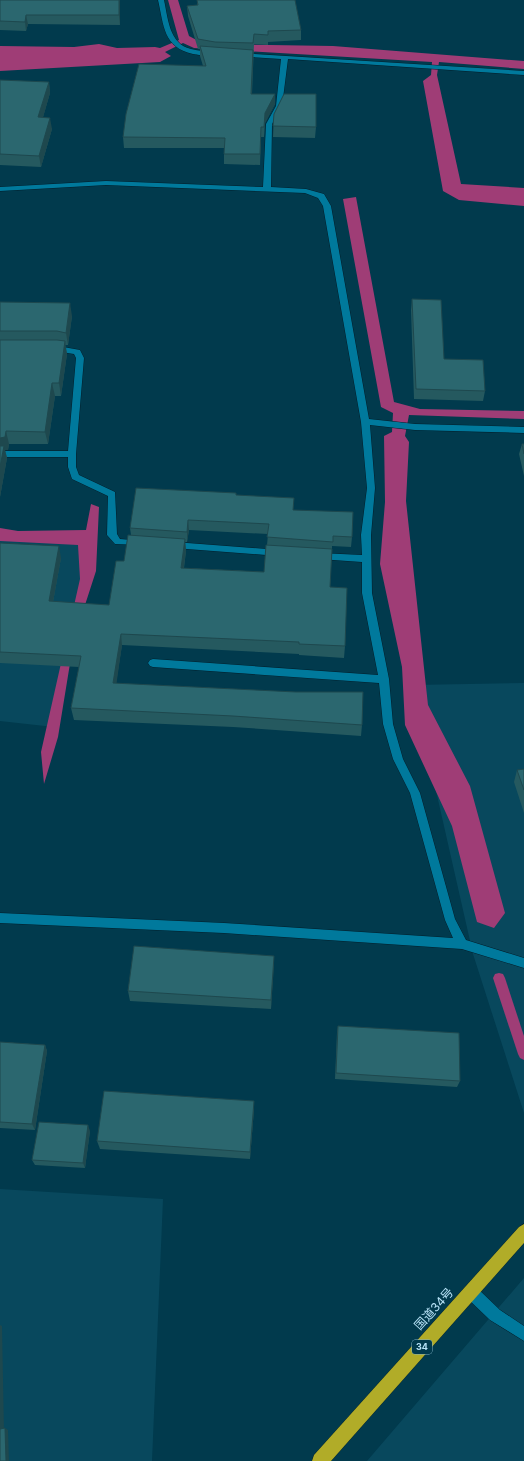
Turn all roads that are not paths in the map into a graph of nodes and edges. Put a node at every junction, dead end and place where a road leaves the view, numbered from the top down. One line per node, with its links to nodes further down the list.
1 (161, 0): 2 (street)
2 (219, 54)
3 (234, 55): 4 (street)
4 (285, 57): 5 (street); 6 (street)
5 (524, 73)
6 (266, 188): 7 (street); 9 (street)
7 (0, 189)
8 (44, 348): 12 (street)
9 (365, 422): 10 (street); 17 (street)
10 (524, 430)
11 (0, 454): 12 (street)
12 (72, 454): 13 (street)
13 (149, 544)
14 (164, 545): 15 (street)
15 (288, 554)
16 (311, 555): 17 (street)
17 (365, 559): 19 (street)
18 (153, 663): 19 (street)
19 (384, 679): 21 (street)
20 (0, 918): 21 (street)
21 (462, 944): 22 (street)
22 (524, 962)
23 (524, 1232): 24 (highway, 国道34号 / 34)
24 (471, 1292): 25 (street); 26 (highway, 国道34号 / 34)
25 (524, 1334)
26 (320, 1461)

